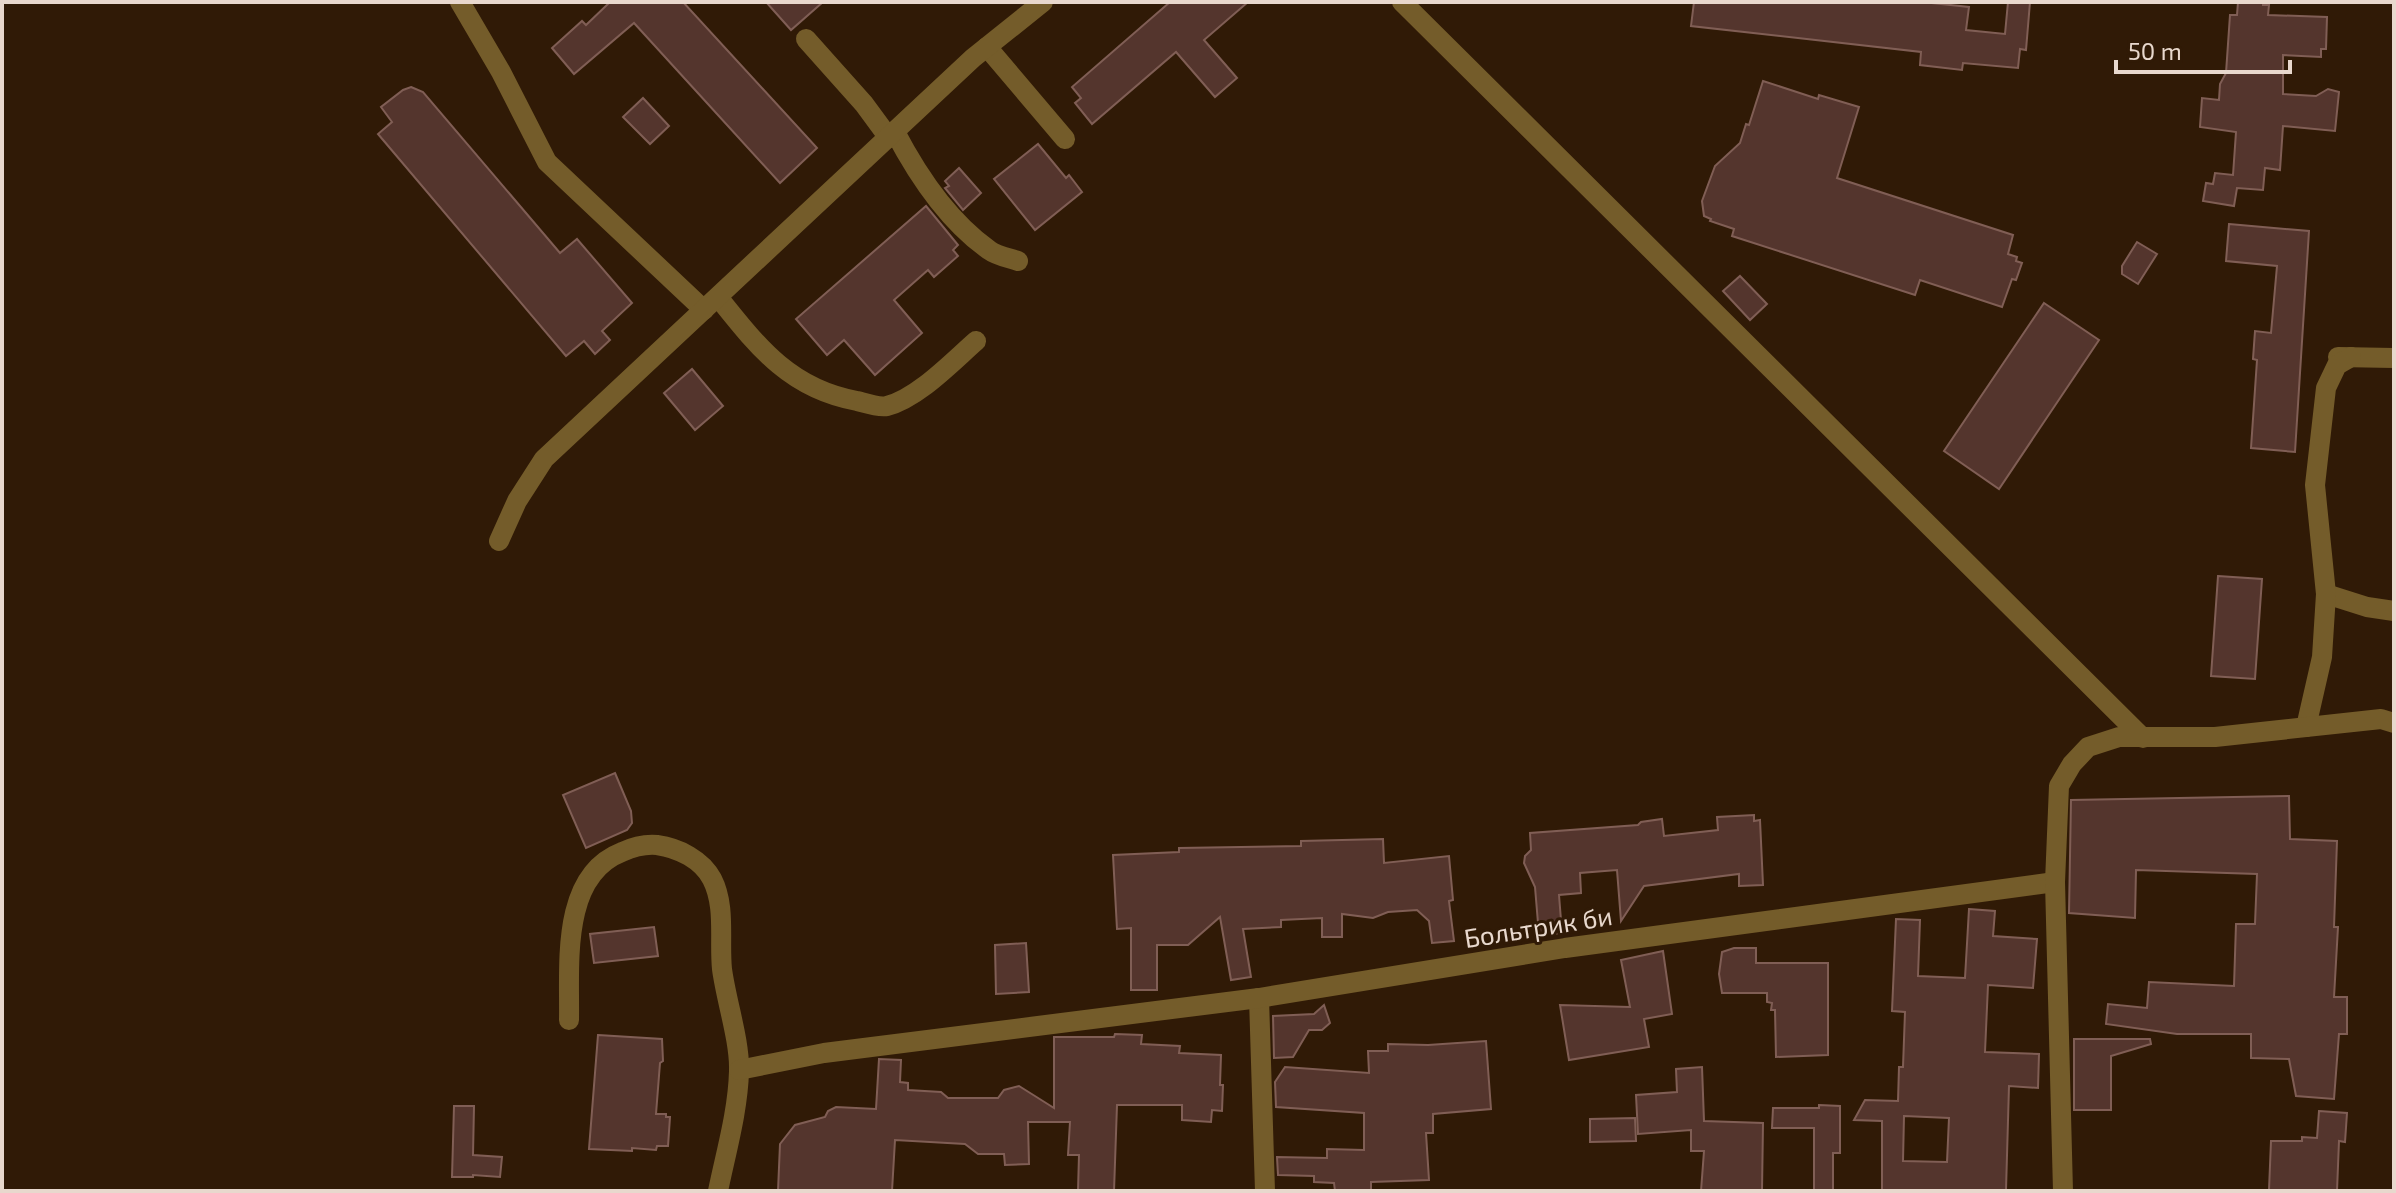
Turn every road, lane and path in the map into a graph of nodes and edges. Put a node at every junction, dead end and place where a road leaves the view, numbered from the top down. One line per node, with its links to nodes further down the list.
1 (460, 2): 9 (street)
2 (1043, 2): 5 (street)
3 (1402, 2): 19 (street)
4 (806, 39): 6 (street)
5 (987, 47): 6 (street); 7 (street)
6 (892, 135): 8 (street); 9 (street)
7 (1065, 139)
8 (1018, 261)
9 (711, 304): 10 (street); 14 (street)
10 (976, 341)
11 (2329, 356): 12 (street)
12 (2351, 357): 13 (street); 15 (street)
13 (2394, 358)
14 (499, 541)
15 (2326, 594): 16 (street); 18 (street)
16 (2394, 611)
17 (2394, 723): 18 (street)
18 (2306, 727): 19 (street)
19 (2143, 738): 20 (street)
20 (2055, 882): 21 (street, Больтрик би); 26 (street)
21 (1259, 998): 23 (street, Больтрик би); 25 (street)
22 (569, 1020): 23 (street)
23 (739, 1070): 24 (street)
24 (718, 1191)
25 (1265, 1191)
26 (2063, 1191)

